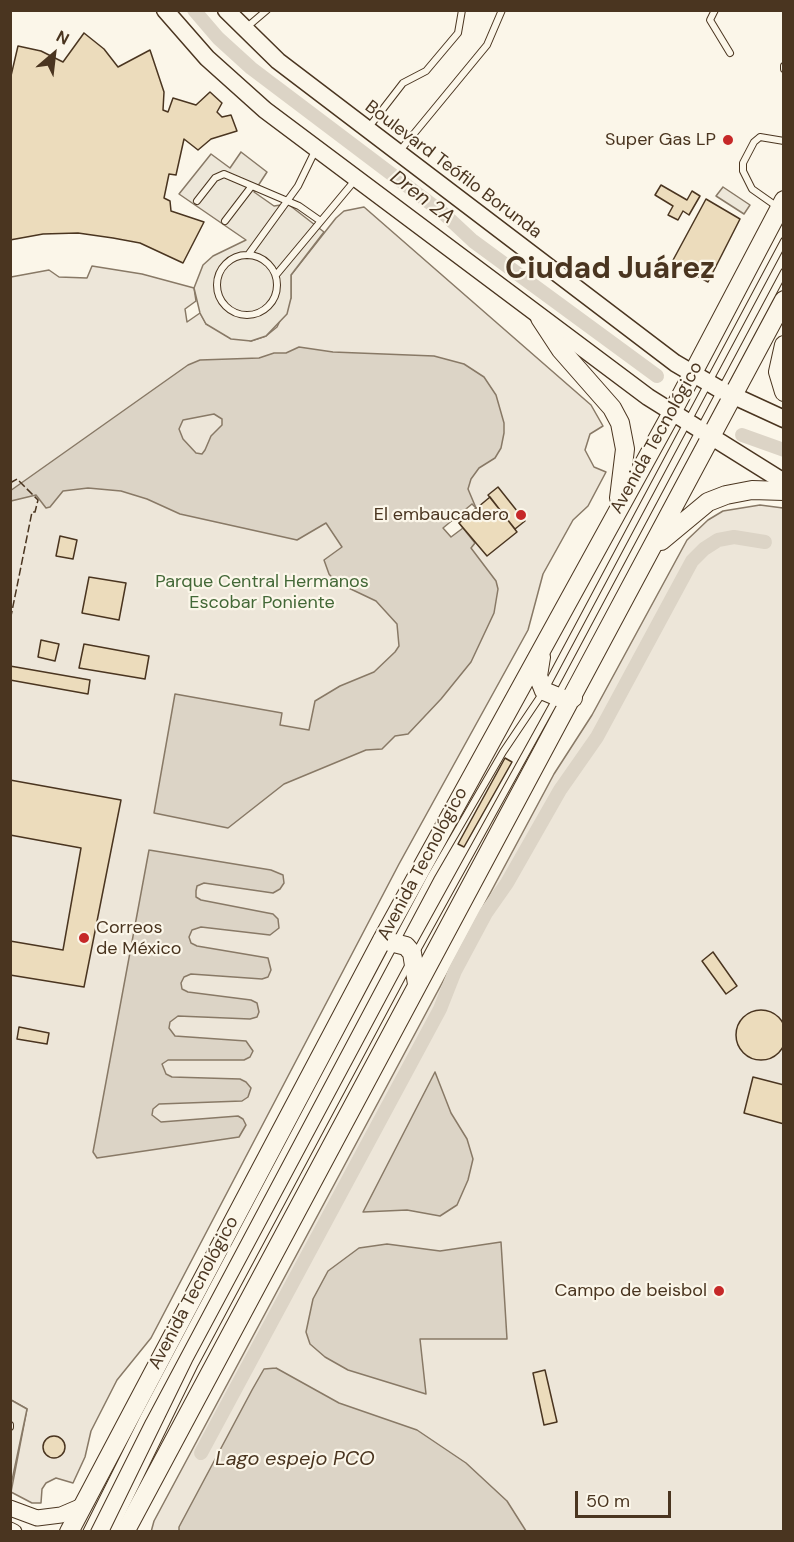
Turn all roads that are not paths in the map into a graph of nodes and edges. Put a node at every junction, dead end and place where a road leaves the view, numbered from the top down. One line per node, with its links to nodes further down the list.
1 (165, 10): 11 (main road)
2 (226, 10): 7 (main road, Boulevard Teófilo Borunda)
3 (267, 10): 7 (lane)
4 (462, 10): 9 (lane)
5 (502, 10): 12 (lane)
6 (715, 10): 8 (lane)
7 (244, 29): 9 (main road, Boulevard Teófilo Borunda)
8 (730, 53)
9 (367, 129): 12 (main road, Boulevard Teófilo Borunda)
10 (783, 141): 17 (lane)
11 (316, 148): 13 (main road); 16 (lane)
12 (398, 153): 27 (main road, Boulevard Teófilo Borunda)
13 (356, 179): 18 (lane); 25 (main road)
14 (251, 187): 15 (lane); 16 (lane); 19 (lane)
15 (197, 201)
16 (287, 201): 18 (lane); 21 (lane)
17 (781, 204): 27 (main road, Avenida Tecnológico)
18 (319, 220): 23 (lane)
19 (225, 221)
20 (783, 241): 29 (lane)
21 (248, 255): 23 (lane); 23 (lane)
22 (783, 272): 29 (lane)
23 (276, 275)
24 (783, 300): 29 (main road)
25 (540, 318): 30 (main road); 35 (main road)
26 (783, 345): 28 (main road)
27 (691, 377): 29 (main road, Boulevard Teófilo Borunda); 30 (main road, Avenida Tecnológico)
28 (783, 392)
29 (721, 394): 31 (main road, Boulevard Teófilo Borunda); 32 (main road); 32 (lane)
30 (673, 410): 32 (main road); 35 (main road, Avenida Tecnológico)
31 (783, 419)
32 (702, 430): 33 (main road); 36 (main road); 38 (lane); 38 (lane)
33 (783, 482)
34 (783, 491): 36 (main road)
35 (617, 511): 37 (main road, Avenida Tecnológico)
36 (651, 551): 38 (main road)
37 (543, 650): 38 (main road); 39 (main road, Avenida Tecnológico)
38 (558, 695): 39 (lane); 40 (lane); 41 (main road)
39 (389, 941): 40 (main road); 42 (main road, Avenida Tecnológico); 45 (lane)
40 (413, 957): 41 (main road); 46 (lane)
41 (417, 984): 47 (main road)
42 (82, 1506): 43 (street); 44 (main road, Avenida Tecnológico)
43 (10, 1508)
44 (69, 1532)
45 (86, 1532)
46 (113, 1532)
47 (125, 1532)

